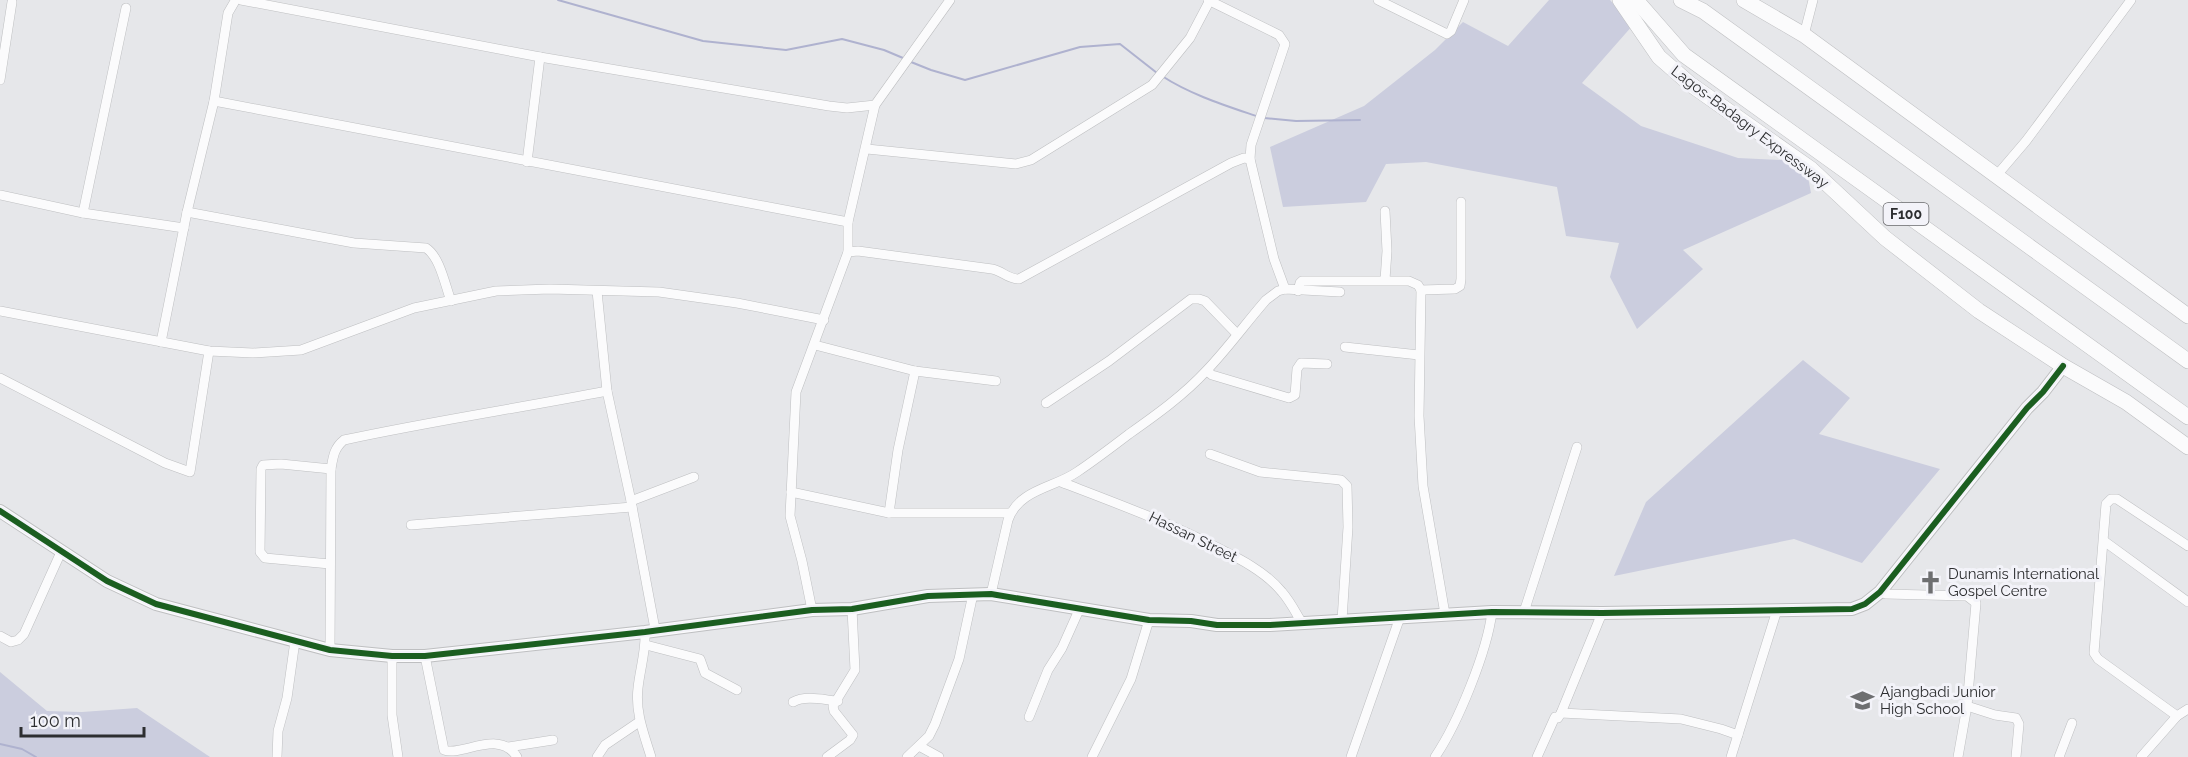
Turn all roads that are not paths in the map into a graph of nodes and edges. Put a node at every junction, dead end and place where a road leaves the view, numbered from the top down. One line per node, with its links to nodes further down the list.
1 (236, 0): 15 (street); 17 (street)
2 (950, 0): 18 (street)
3 (1209, 0): 19 (street); 20 (street)
4 (1378, 0): 5 (street)
5 (1464, 0)
6 (1620, 0): 49 (main road, Lagos-Badagry Expressway)
7 (1636, 0): 56 (main road, Lagos-Badagry Expressway / F100)
8 (1681, 0): 47 (main road)
9 (1744, 0): 14 (main road)
10 (1814, 0): 14 (street)
11 (2131, 0): 22 (street)
12 (12, 2): 16 (street)
13 (126, 8): 27 (street)
14 (1804, 35): 22 (main road)
15 (540, 57): 18 (street); 21 (street)
16 (0, 80)
17 (214, 101): 21 (street); 26 (street)
18 (875, 105): 19 (street)
19 (867, 149): 28 (street)
20 (1250, 159): 30 (street); 32 (street)
21 (528, 162): 28 (street)
22 (1997, 176): 39 (main road)
23 (0, 195): 27 (street)
24 (1461, 202): 33 (street)
25 (1385, 211): 31 (street)
26 (187, 212): 29 (street); 37 (street)
27 (83, 213): 29 (street)
28 (848, 222): 30 (street)
29 (184, 228): 42 (street)
30 (848, 252): 40 (street)
31 (1385, 280): 33 (street); 35 (street)
32 (1284, 289): 35 (street); 41 (street)
33 (1421, 290): 46 (street)
34 (597, 291): 37 (street); 40 (street); 54 (street)
35 (1299, 291): 36 (street)
36 (1340, 292)
37 (451, 301): 45 (street)
38 (0, 311): 42 (street)
39 (2188, 316)
40 (824, 320): 43 (street)
41 (1237, 334): 50 (street); 55 (street)
42 (161, 342): 45 (street)
43 (814, 345): 51 (street); 63 (street)
44 (1345, 347): 46 (street)
45 (209, 351): 52 (street)
46 (1419, 355): 84 (street)
47 (2188, 361)
48 (1327, 364): 50 (street)
49 (2062, 366): 58 (main road, Lagos-Badagry Expressway); 73 (street)
50 (1207, 370): 62 (street)
51 (915, 372): 53 (street); 66 (street)
52 (0, 378)
53 (996, 381)
54 (607, 391): 60 (street); 64 (street)
55 (1046, 403)
56 (2188, 417)
57 (1577, 447): 82 (street)
58 (2188, 447)
59 (1210, 454): 87 (street)
60 (331, 470): 72 (street); 72 (street)
61 (694, 477): 64 (street)
62 (1061, 482): 67 (street); 88 (street, Hassan Street)
63 (791, 492): 66 (street); 78 (street)
64 (632, 504): 68 (street); 89 (street)
65 (0, 511): 71 (street)
66 (889, 513): 67 (street)
67 (1010, 513): 75 (street)
68 (411, 525)
69 (2104, 541): 70 (street); 76 (street); 103 (street)
70 (2188, 546)
71 (61, 552): 90 (street); 91 (street)
72 (330, 564): 93 (street)
73 (1880, 591): 80 (street); 99 (street)
74 (974, 594): 75 (street); 77 (street); 108 (street)
75 (991, 594): 79 (street)
76 (2188, 602)
77 (852, 609): 78 (street); 97 (street)
78 (812, 610): 89 (street)
79 (1079, 610): 86 (street); 102 (street)
80 (1777, 610): 83 (street); 106 (street)
81 (1492, 612): 82 (street); 84 (street); 120 (street)
82 (1524, 612): 83 (street)
83 (1602, 613): 101 (street)
84 (1445, 614): 85 (street)
85 (1400, 617): 87 (street); 119 (street)
86 (1149, 620): 88 (street); 118 (street)
87 (1342, 620): 88 (street)
88 (1302, 623)
89 (650, 631): 92 (street); 95 (street)
90 (0, 636)
91 (295, 641): 93 (street); 110 (street)
92 (646, 645): 96 (street); 104 (street)
93 (330, 650): 94 (street)
94 (392, 656): 95 (street); 111 (street)
95 (425, 656): 109 (street)
96 (737, 690)
97 (838, 701): 98 (street); 115 (street)
98 (793, 702)
99 (1966, 706): 123 (street); 124 (street)
100 (2188, 709): 103 (street)
101 (1561, 713): 106 (street); 121 (street)
102 (1029, 717)
103 (2177, 717): 126 (street)
104 (639, 722): 113 (street); 114 (street)
105 (2072, 723): 125 (street)
106 (1738, 735): 122 (street)
107 (553, 740): 109 (street)
108 (919, 746): 116 (street); 117 (street)
109 (508, 747): 112 (street)
110 (277, 757)
111 (398, 757)
112 (517, 757)
113 (597, 757)
114 (651, 757)
115 (827, 757)
116 (907, 757)
117 (939, 757)
118 (1092, 757)
119 (1351, 757)
120 (1435, 757)
121 (1538, 757)
122 (1731, 757)
123 (1958, 757)
124 (2016, 757)
125 (2059, 757)
126 (2141, 757)

